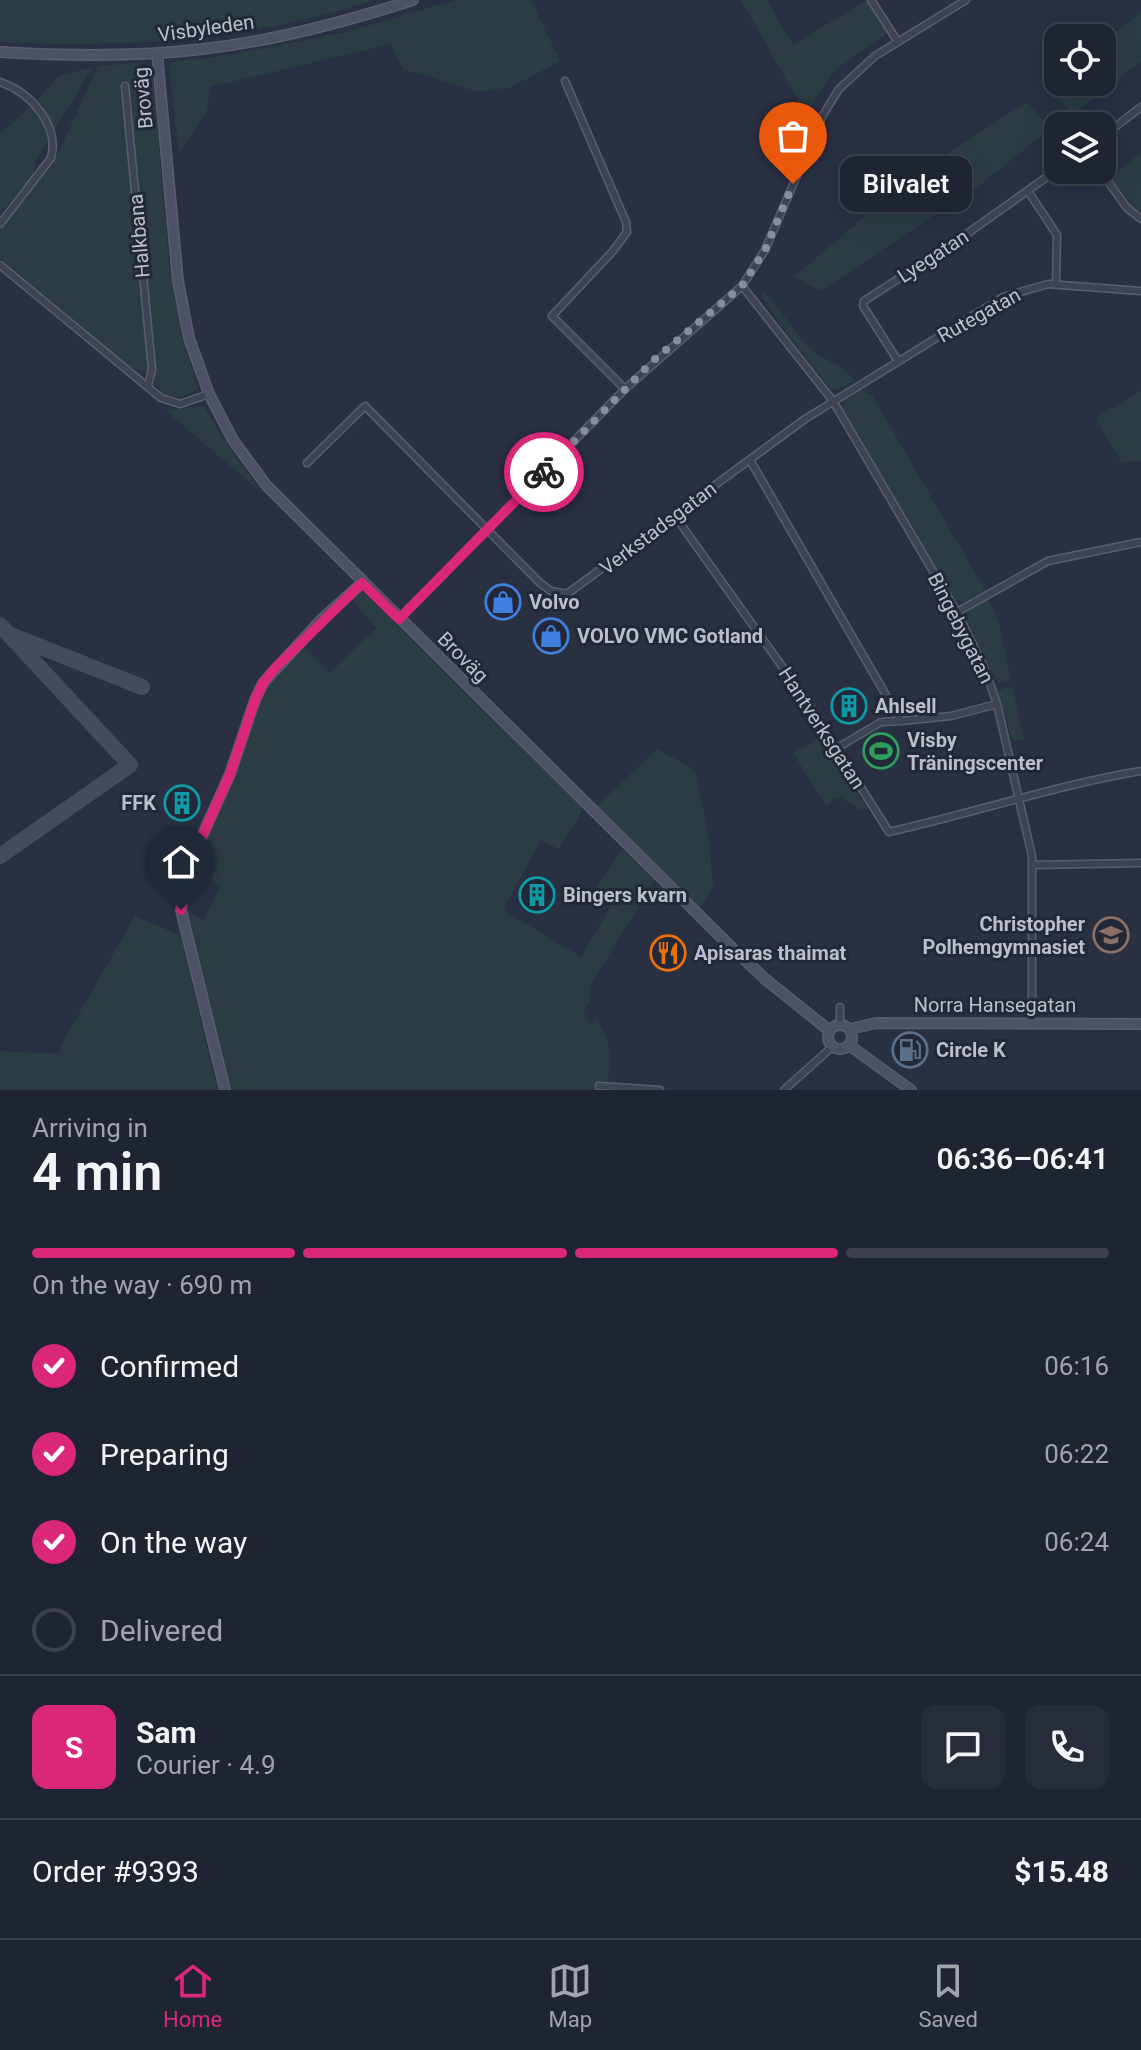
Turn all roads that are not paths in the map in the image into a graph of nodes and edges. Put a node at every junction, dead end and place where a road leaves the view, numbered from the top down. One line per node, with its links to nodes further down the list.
1 (413, 0): 6 (main road, Visbyleden)
2 (871, 0): 4 (street)
3 (966, 0): 4 (street)
4 (898, 42): 19 (street)
5 (0, 52): 6 (main road, Visbyleden)
6 (157, 53): 24 (main road, Broväg)
7 (565, 81): 23 (street)
8 (0, 82): 16 (street)
9 (125, 86): 22 (street, Halkbana)
10 (1141, 107): 11 (street)
11 (1116, 126)
12 (1044, 179): 14 (street, Lyegatan)
13 (1110, 184): 15 (street)
14 (1028, 191): 18 (street); 21 (street, Lyegatan)
15 (1141, 219)
16 (0, 224)
17 (0, 265): 22 (street)
18 (1056, 284): 20 (street, Rutegatan); 21 (street, Rutegatan)
19 (742, 286): 23 (street); 25 (street, Bingebygatan)
20 (1141, 291)
21 (898, 361): 25 (street, Rutegatan)
22 (148, 386): 24 (street)
23 (625, 389): 29 (street)
24 (209, 394): 31 (main road, Broväg)
25 (833, 401): 26 (street, Verkstadsgatan); 32 (street, Bingebygatan)
26 (750, 460): 28 (street, Verkstadsgatan); 35 (street)
27 (307, 463): 29 (street)
28 (675, 516): 29 (street, Verkstadsgatan); 36 (street, Hantverksgatan)
29 (487, 530): 33 (street)
30 (1141, 542): 32 (street)
31 (362, 583): 33 (main road, Broväg); 49 (main road)
32 (957, 612): 34 (street, Bingebygatan)
33 (399, 619): 45 (main road, Broväg)
34 (997, 704): 35 (street); 38 (street, Bingebygatan)
35 (901, 721): 36 (street)
36 (837, 748): 38 (street, Hantverksgatan)
37 (1141, 771): 38 (street)
38 (1020, 799): 40 (street, Bingebygatan)
39 (1141, 863): 40 (street)
40 (1033, 865): 42 (street, Bingebygatan)
41 (840, 1007): 44 (street)
42 (1032, 1023): 43 (main road, Norra Hansegatan); 44 (main road, Norra Hansegatan)
43 (1141, 1024)
44 (845, 1027): 45 (main road); 46 (main road)
45 (830, 1031): 47 (main road)
46 (849, 1045): 47 (main road); 52 (main road)
47 (833, 1046): 51 (street)
48 (599, 1086): 50 (street)
49 (225, 1090)
50 (660, 1090)
51 (784, 1090)
52 (911, 1090)

